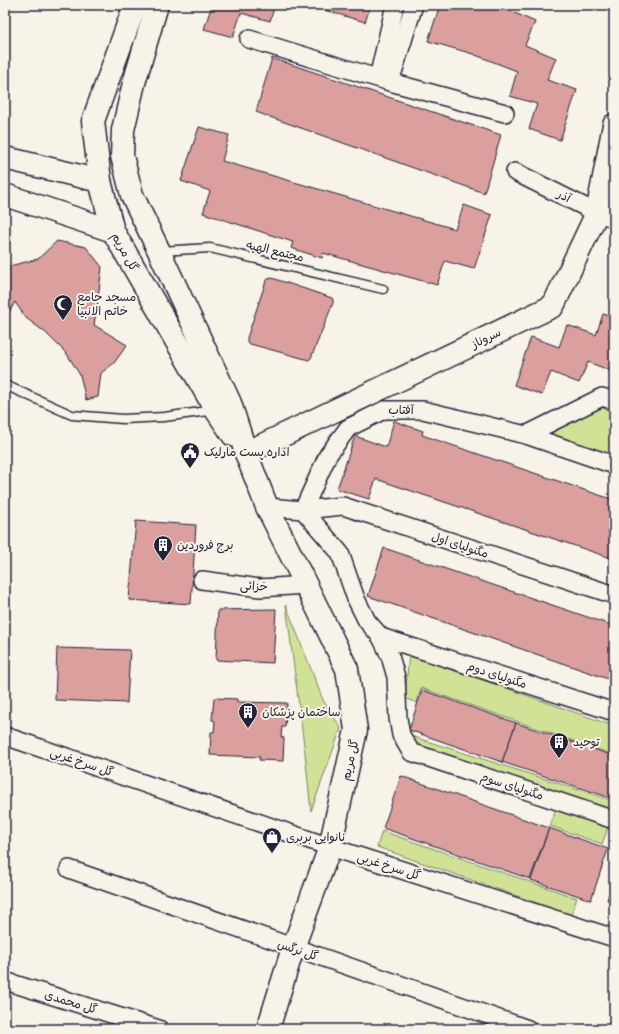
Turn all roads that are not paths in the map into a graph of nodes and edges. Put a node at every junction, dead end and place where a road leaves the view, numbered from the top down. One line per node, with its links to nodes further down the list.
1 (135, 5): 11 (street, گل مریم)
2 (157, 5): 15 (street, گل مریم)
3 (395, 5): 6 (street)
4 (414, 5): 6 (street)
5 (250, 39): 6 (street)
6 (384, 80): 7 (street)
7 (505, 113)
8 (614, 126): 13 (street, سروناز)
9 (5, 158): 11 (street)
10 (515, 172): 13 (street, آذر)
11 (100, 181): 14 (street, گل مریم)
12 (5, 195): 14 (street)
13 (605, 215): 21 (street, سروناز)
14 (113, 231): 19 (street, گل مریم)
15 (159, 251): 16 (lane, مجتمع الهیه); 21 (street, گل مریم)
16 (383, 289)
17 (5, 385): 19 (lane)
18 (614, 401): 20 (street)
19 (216, 410): 21 (street, گل مریم)
20 (526, 435): 22 (street, آفتاب); 24 (street, آفتاب)
21 (246, 453): 23 (street, گل مریم)
22 (614, 465)
23 (268, 507): 24 (street, مگنولیای اول); 26 (street, گل مریم)
24 (303, 510): 27 (street, مگنولیای اول); 28 (street)
25 (202, 580): 26 (street, خزائی)
26 (306, 584): 32 (street, گل مریم)
27 (614, 595)
28 (381, 637): 29 (street, مگنولیای دوم); 31 (street, مگنولیای سوم)
29 (614, 712)
30 (5, 736): 32 (street, گل سرخ غربی)
31 (614, 820)
32 (330, 847): 34 (street, گل سرخ غربی); 35 (street, گل مریم)
33 (69, 869): 35 (street, گل نرگس)
34 (614, 938)
35 (293, 948): 38 (street, گل مریم); 39 (street, گل نرگس)
36 (5, 981): 37 (street, گل محمدی)
37 (159, 1029)
38 (268, 1029)
39 (528, 1029)

